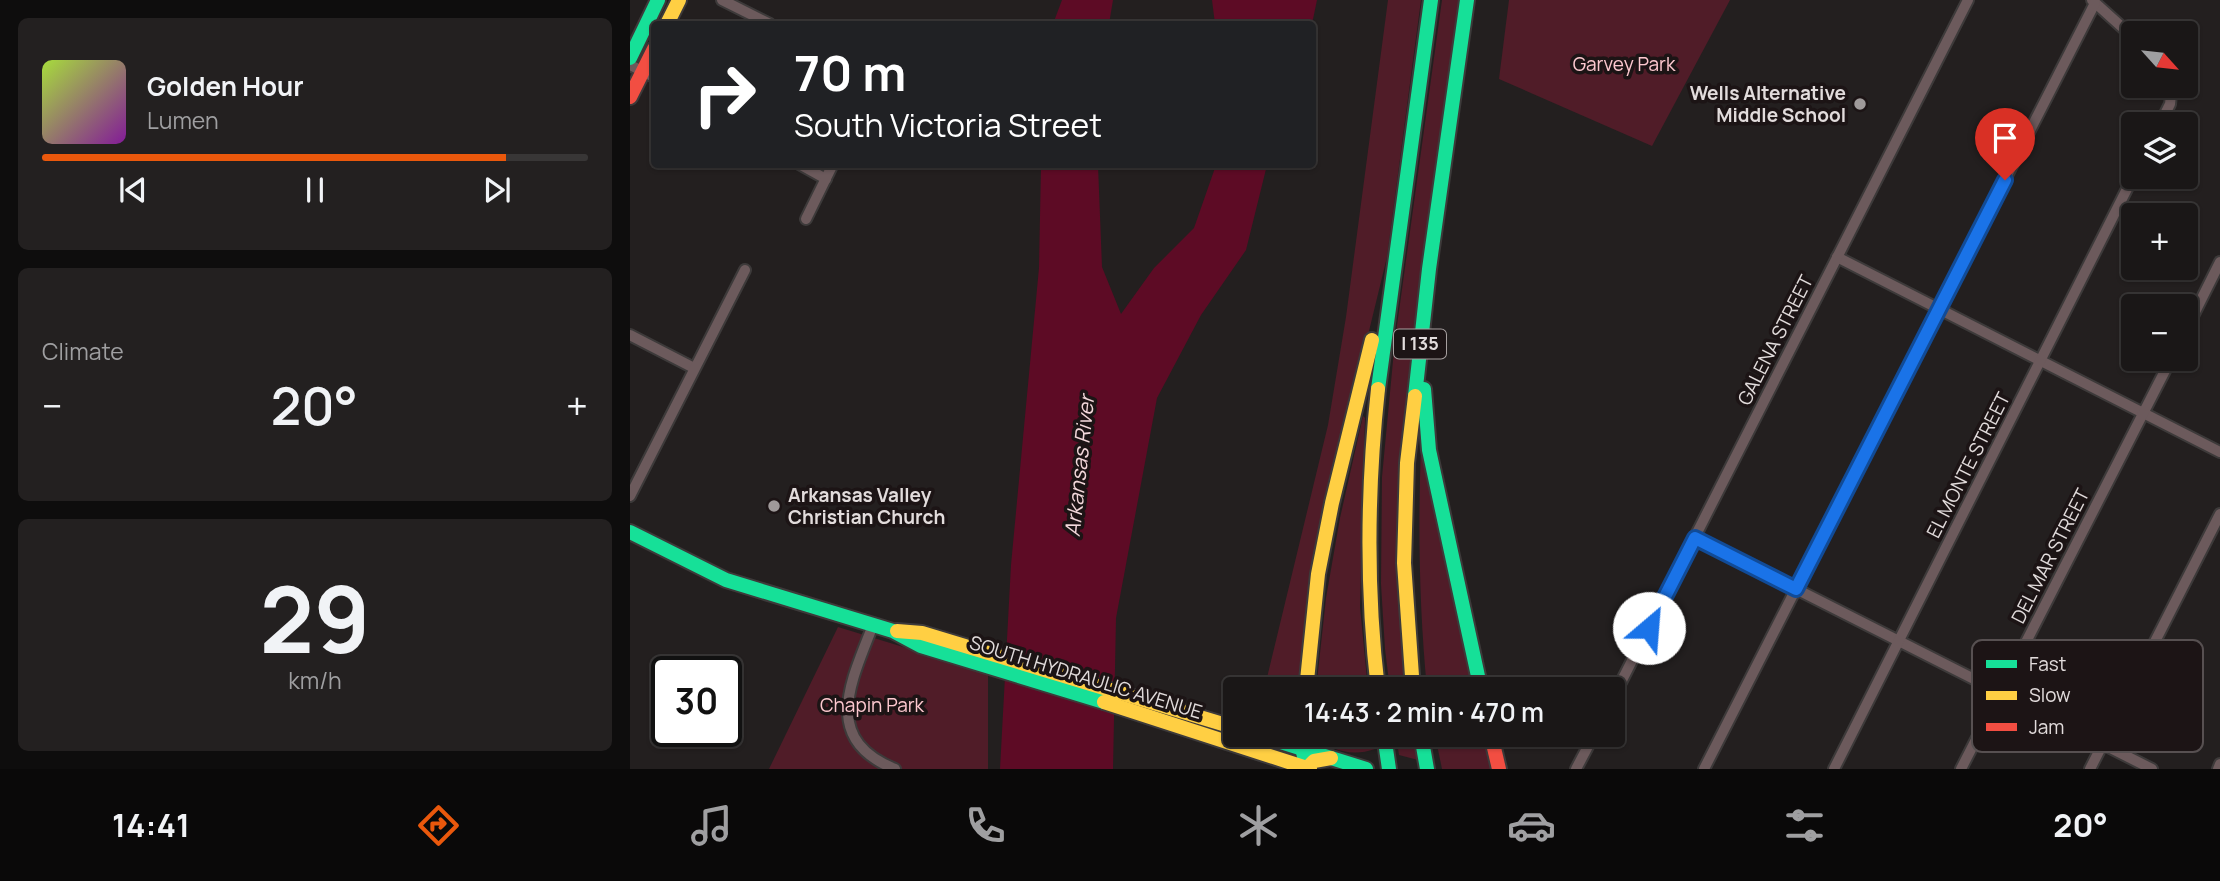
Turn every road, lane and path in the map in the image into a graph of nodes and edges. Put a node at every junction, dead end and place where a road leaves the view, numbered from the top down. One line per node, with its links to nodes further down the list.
1 (658, 0): 12 (main road)
2 (679, 0): 8 (main road)
3 (722, 0): 9 (street)
4 (1431, 0): 20 (main road, I 135)
5 (1467, 0): 23 (main road, I 135)
6 (1968, 0): 21 (street, GALENA STREET)
7 (2094, 1): 10 (street); 26 (street)
8 (668, 21)
9 (764, 21)
10 (2121, 26)
11 (651, 55): 13 (main road)
12 (630, 58)
13 (643, 71): 14 (main road)
14 (630, 97)
15 (806, 168): 17 (street)
16 (832, 168): 17 (street)
17 (826, 179): 19 (street)
18 (2127, 189): 28 (street, EL MONTE STREET)
19 (806, 219)
20 (1398, 234): 44 (main road); 45 (main road, I 135)
21 (1837, 257): 26 (street); 36 (street, GALENA STREET)
22 (2220, 262): 25 (street)
23 (1429, 269): 46 (main road, I 135); 47 (main road)
24 (745, 270): 29 (street)
25 (2198, 306)
26 (1939, 309): 28 (street); 37 (street)
27 (630, 335): 29 (street)
28 (2041, 361): 31 (street); 39 (street, EL MONTE STREET)
29 (694, 368): 33 (street)
30 (2165, 371): 31 (street, DEL MAR STREET)
31 (2143, 413): 32 (street); 40 (street, DEL MAR STREET)
32 (2220, 452)
33 (630, 496)
34 (2220, 514): 41 (street)
35 (630, 532): 38 (main road, SOUTH HYDRAULIC AVENUE)
36 (1695, 538): 37 (street); 48 (street, GALENA STREET)
37 (1796, 589): 39 (street); 65 (street)
38 (873, 625): 42 (main road, SOUTH HYDRAULIC AVENUE); 59 (street)
39 (1899, 640): 43 (street); 66 (street, EL MONTE STREET)
40 (2027, 640)
41 (2156, 640)
42 (971, 655): 49 (main road, SOUTH HYDRAULIC AVENUE); 60 (main road, SOUTH HYDRAULIC AVENUE)
43 (1972, 676)
44 (1307, 677)
45 (1377, 677)
46 (1412, 677)
47 (1478, 677)
48 (1624, 677)
49 (1223, 724)
50 (1303, 747): 60 (main road)
51 (1311, 747): 58 (main road)
52 (1386, 747): 62 (main road)
53 (1494, 747): 63 (main road)
54 (1588, 747): 64 (street)
55 (1972, 748): 67 (street, DEL MAR STREET)
56 (2099, 752): 68 (street)
57 (2119, 752): 69 (street)
58 (1331, 758): 60 (main road); 61 (main road)
59 (895, 769)
60 (1308, 769)
61 (1366, 769)
62 (1389, 769)
63 (1499, 769)
64 (1576, 769)
65 (1704, 769)
66 (1833, 769)
67 (1961, 769)
68 (2090, 769)
69 (2152, 769)

